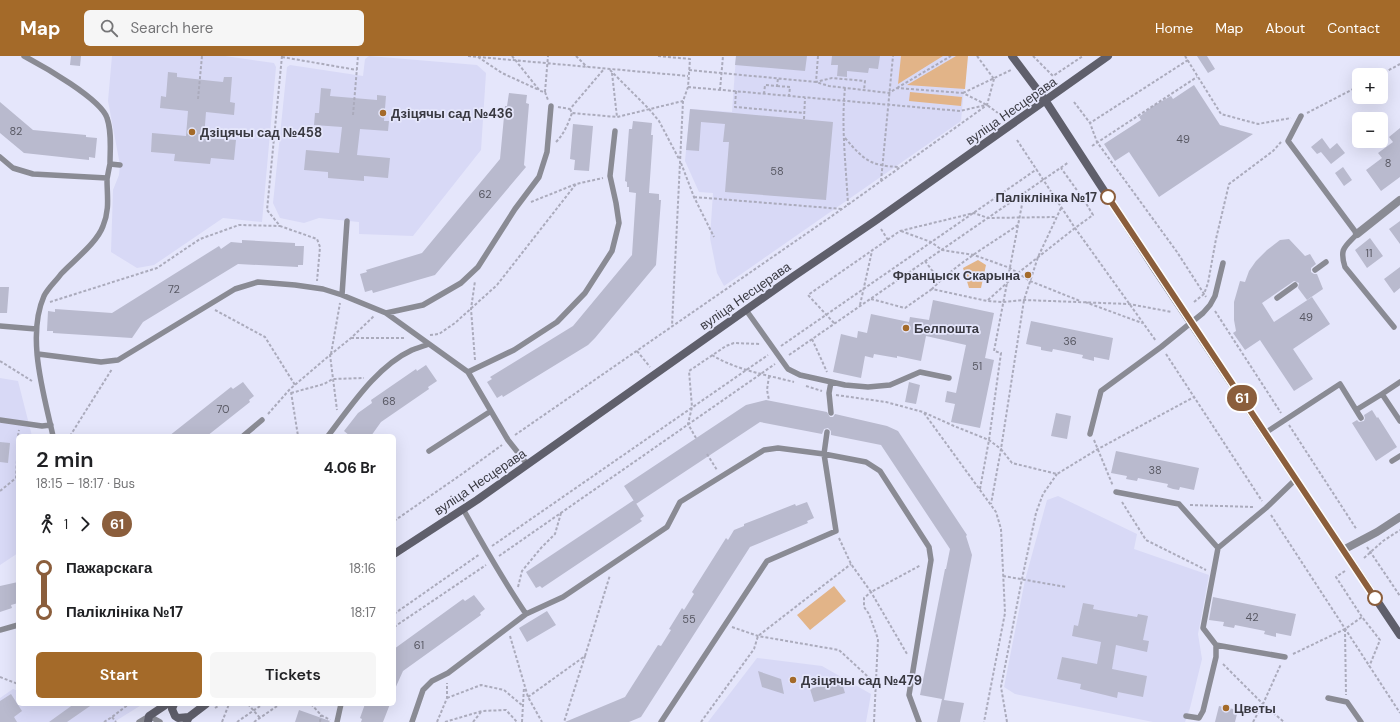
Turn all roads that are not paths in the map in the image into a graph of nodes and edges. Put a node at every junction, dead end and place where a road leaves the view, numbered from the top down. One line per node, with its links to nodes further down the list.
1 (24, 56): 9 (lane)
2 (1012, 56): 4 (main road)
3 (1108, 56): 4 (main road, вуліца Несцерава)
4 (1045, 100): 21 (main road, вуліца Несцерава); 23 (main road)
5 (551, 106): 22 (lane)
6 (1301, 116): 14 (lane)
7 (615, 131): 29 (lane)
8 (0, 157): 11 (lane)
9 (110, 164): 10 (lane); 11 (lane)
10 (120, 165)
11 (107, 178): 26 (lane)
12 (1400, 200): 14 (street)
13 (347, 221): 19 (lane)
14 (1357, 234): 25 (lane)
15 (1326, 262): 17 (lane)
16 (1222, 263): 23 (lane)
17 (1315, 270)
18 (1295, 285): 20 (lane)
19 (342, 295): 22 (lane); 28 (lane)
20 (1277, 298)
21 (746, 310): 31 (lane); 52 (main road, вуліца Несцерава)
22 (386, 313): 27 (lane)
23 (1192, 323): 43 (main road); 47 (lane)
24 (0, 326): 26 (lane)
25 (1394, 327)
26 (36, 329): 28 (lane)
27 (430, 344): 29 (lane); 46 (lane)
28 (38, 354): 41 (lane)
29 (468, 372): 35 (lane)
30 (949, 378): 31 (lane)
31 (831, 382): 36 (lane)
32 (1400, 382): 33 (lane)
33 (1382, 394): 34 (lane); 40 (lane)
34 (1356, 410): 37 (lane); 43 (lane)
35 (491, 411): 48 (lane); 52 (lane)
36 (830, 413)
37 (1361, 418)
38 (0, 420): 41 (lane)
39 (262, 420): 45 (lane)
40 (1400, 421)
41 (51, 425): 44 (lane)
42 (827, 432): 49 (lane)
43 (1265, 432): 53 (main road)
44 (53, 434)
45 (245, 434)
46 (330, 434)
47 (1090, 434)
48 (428, 451)
49 (824, 454): 60 (lane); 79 (lane); 80 (lane)
50 (1400, 456): 51 (lane)
51 (1392, 461)
52 (527, 464): 55 (main road, вуліца Несцерава)
53 (1296, 479): 57 (lane); 58 (main road)
54 (1116, 492): 57 (lane)
55 (463, 509): 59 (main road, вуліца Несцерава); 60 (lane)
56 (1400, 517): 58 (street)
57 (1218, 548): 64 (lane)
58 (1343, 550): 63 (main road)
59 (396, 553)
60 (526, 614): 78 (lane)
61 (16, 626): 62 (lane)
62 (0, 630)
63 (1400, 635)
64 (1216, 645): 65 (lane); 74 (lane)
65 (1285, 657)
66 (1328, 698): 81 (lane)
67 (164, 706): 72 (main road)
68 (173, 706): 73 (main road)
69 (204, 706): 73 (main road)
70 (341, 706): 77 (lane)
71 (1186, 716): 74 (lane)
72 (148, 719): 75 (lane); 76 (lane)
73 (188, 720)
74 (1197, 720)
75 (139, 722)
76 (160, 722)
77 (337, 722)
78 (412, 722)
79 (661, 722)
80 (919, 722)
81 (1361, 722)

